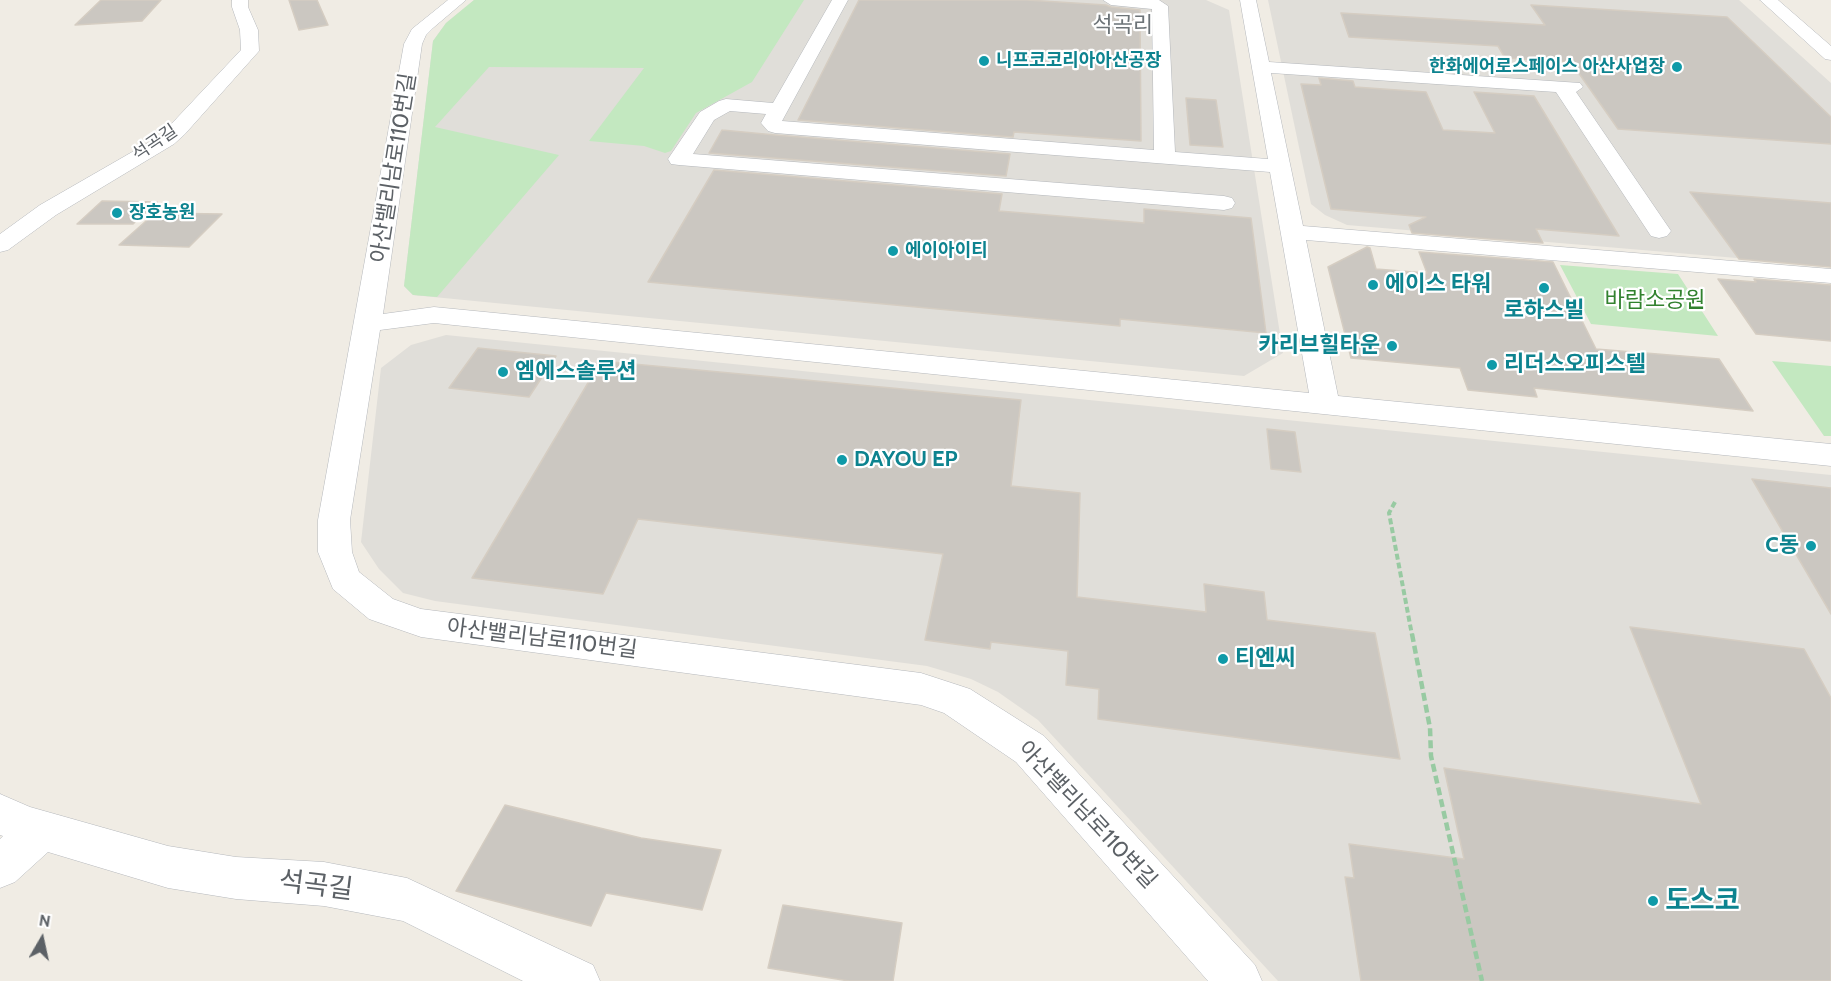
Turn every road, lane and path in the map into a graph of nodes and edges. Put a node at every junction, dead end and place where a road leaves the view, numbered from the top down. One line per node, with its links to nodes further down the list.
1 (240, 0): 15 (street, 석곡길)
2 (458, 0): 17 (street, 아산밸리남로110번길)
3 (840, 0): 9 (street)
4 (1111, 0): 10 (street)
5 (1248, 0): 8 (street)
6 (1768, 0): 7 (street)
7 (1831, 55)
8 (1260, 67): 12 (street); 13 (street)
9 (779, 109): 10 (street); 11 (street)
10 (1165, 158): 11 (street)
11 (1220, 162): 12 (street)
12 (1279, 166): 14 (street)
13 (1659, 231)
14 (1292, 232): 16 (street); 18 (street)
15 (0, 245)
16 (1831, 276)
17 (369, 324): 18 (street); 25 (street, 아산밸리남로110번길)
18 (1325, 404): 19 (street)
19 (1831, 455)
20 (1395, 502): 26 (path)
21 (0, 813): 22 (street, 석곡길)
22 (41, 831): 23 (street); 24 (street, 석곡길)
23 (0, 867)
24 (577, 981)
25 (1239, 981)
26 (1482, 981)

